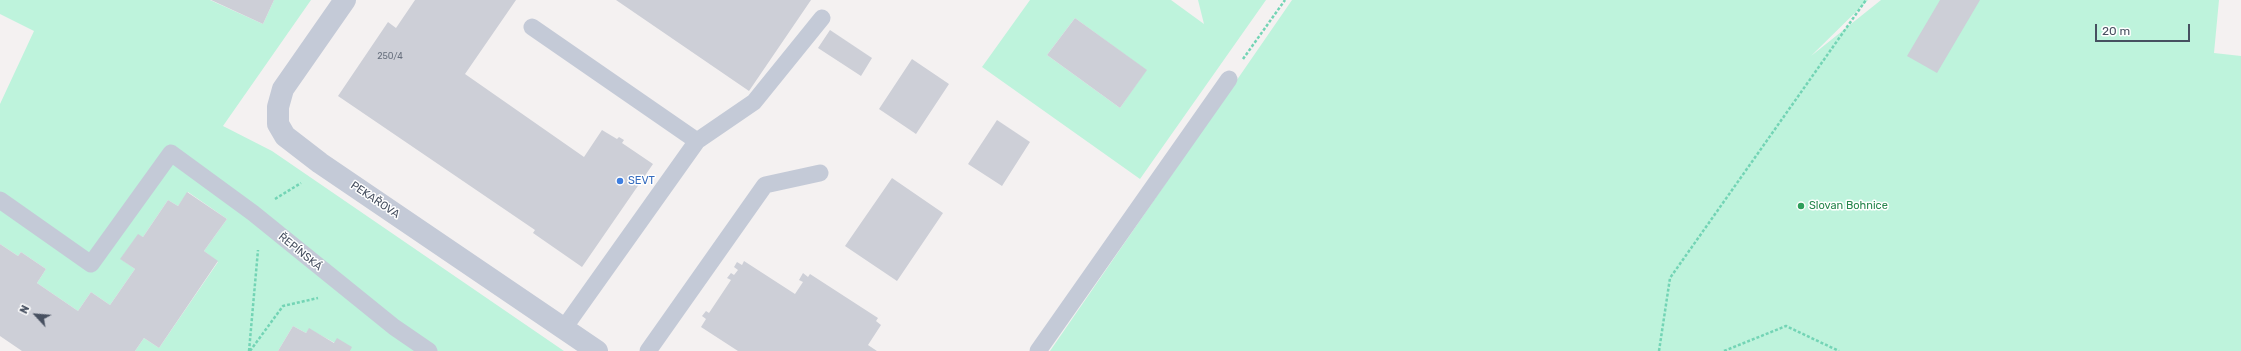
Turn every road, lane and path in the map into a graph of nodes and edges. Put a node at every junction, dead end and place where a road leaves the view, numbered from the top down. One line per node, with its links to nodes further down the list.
1 (345, 0): 13 (street, PEKAŘOVA)
2 (1285, 0): 6 (path)
3 (1866, 0): 19 (path)
4 (822, 18): 7 (lane)
5 (532, 27): 7 (lane)
6 (1229, 79): 18 (lane)
7 (697, 142): 13 (lane)
8 (820, 173): 17 (lane)
9 (303, 181): 11 (path)
10 (0, 200): 11 (lane, ŘEPÍNSKÁ)
11 (256, 216): 12 (lane, ŘEPÍNSKÁ); 14 (path)
12 (349, 291): 14 (path); 15 (lane, ŘEPÍNSKÁ)
13 (564, 328): 16 (street, PEKAŘOVA)
14 (250, 351)
15 (429, 351)
16 (597, 351)
17 (648, 351)
18 (1038, 351)
19 (1659, 351)
20 (1724, 351): 21 (path)
21 (1839, 351)

